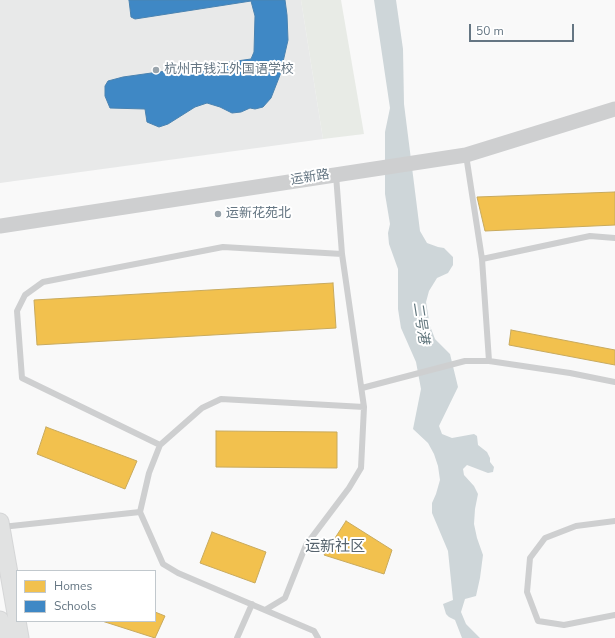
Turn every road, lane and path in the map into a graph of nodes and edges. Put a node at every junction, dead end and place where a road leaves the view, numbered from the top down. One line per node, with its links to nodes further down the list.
1 (615, 109): 2 (street, 运新路)
2 (466, 155): 3 (street, 运新路); 7 (lane)
3 (336, 174): 4 (street, 运新路); 6 (lane)
4 (0, 226)
5 (615, 238): 7 (lane)
6 (342, 254): 10 (lane); 12 (lane)
7 (482, 259): 8 (lane)
8 (490, 361): 9 (lane); 10 (lane)
9 (615, 382)
10 (362, 388): 11 (lane)
11 (364, 407): 12 (lane); 17 (lane)
12 (160, 445): 13 (lane)
13 (140, 512): 15 (lane); 16 (lane)
14 (615, 521): 19 (lane)
15 (0, 525): 18 (main road)
16 (252, 604): 17 (lane); 24 (lane)
17 (264, 610): 25 (lane)
18 (16, 614)
19 (615, 615)
20 (0, 620): 22 (main road)
21 (17, 622): 23 (main road)
22 (3, 638)
23 (20, 638)
24 (237, 638)
25 (318, 638)

